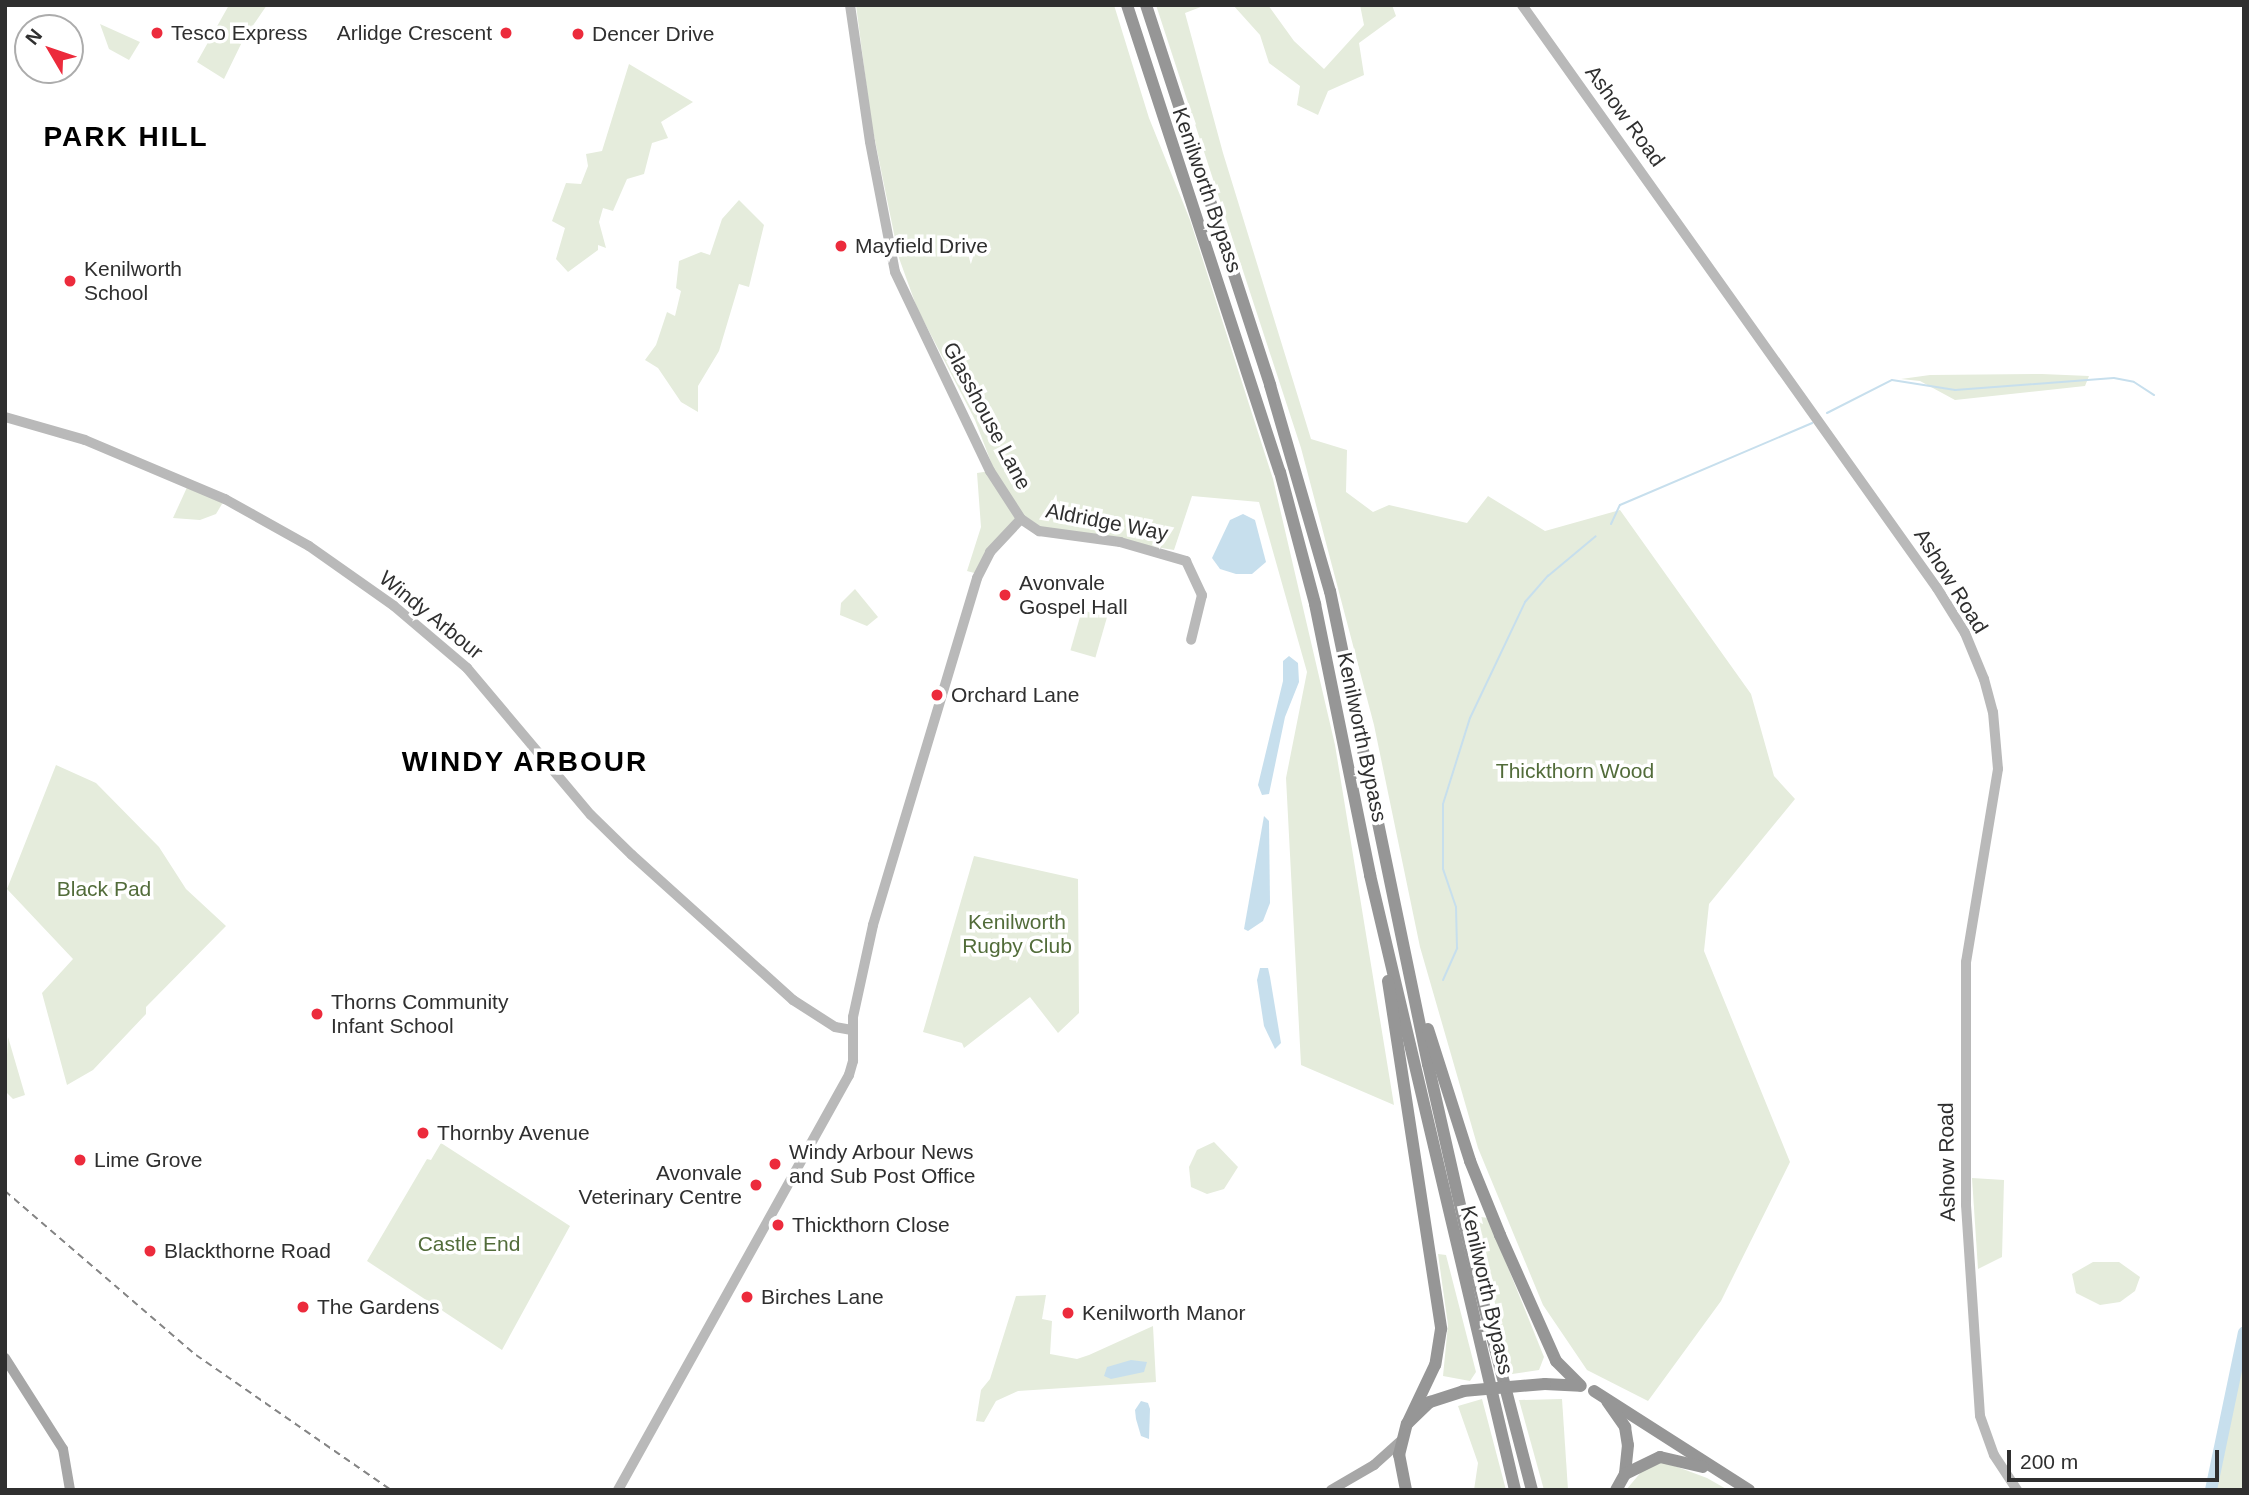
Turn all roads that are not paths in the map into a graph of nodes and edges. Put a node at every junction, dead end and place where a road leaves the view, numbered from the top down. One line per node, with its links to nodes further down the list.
1 (850, 5): 6 (street, Glasshouse Lane)
2 (1127, 5): 8 (highway, Kenilworth Bypass)
3 (1146, 5): 9 (highway, Kenilworth Bypass)
4 (1522, 5): 24 (street, Ashow Road)
5 (5, 417): 10 (street, Windy Arbour)
6 (1021, 519): 7 (street, Aldridge Way); 10 (street, Glasshouse Lane)
7 (1191, 640)
8 (1381, 919): 13 (highway); 21 (highway, Kenilworth Bypass)
9 (1405, 952): 12 (highway); 22 (highway, Kenilworth Bypass)
10 (852, 1030): 18 (street)
11 (5, 1358): 17 (main road)
12 (1588, 1389): 13 (highway, bridge); 15 (highway); 16 (highway)
13 (1407, 1424): 14 (highway)
14 (1401, 1441): 19 (main road); 20 (highway)
15 (1713, 1471): 16 (highway); 23 (highway)
16 (1619, 1485)
17 (69, 1490)
18 (618, 1490)
19 (1331, 1490)
20 (1406, 1490)
21 (1516, 1490)
22 (1532, 1490)
23 (1749, 1490)
24 (2017, 1490)

